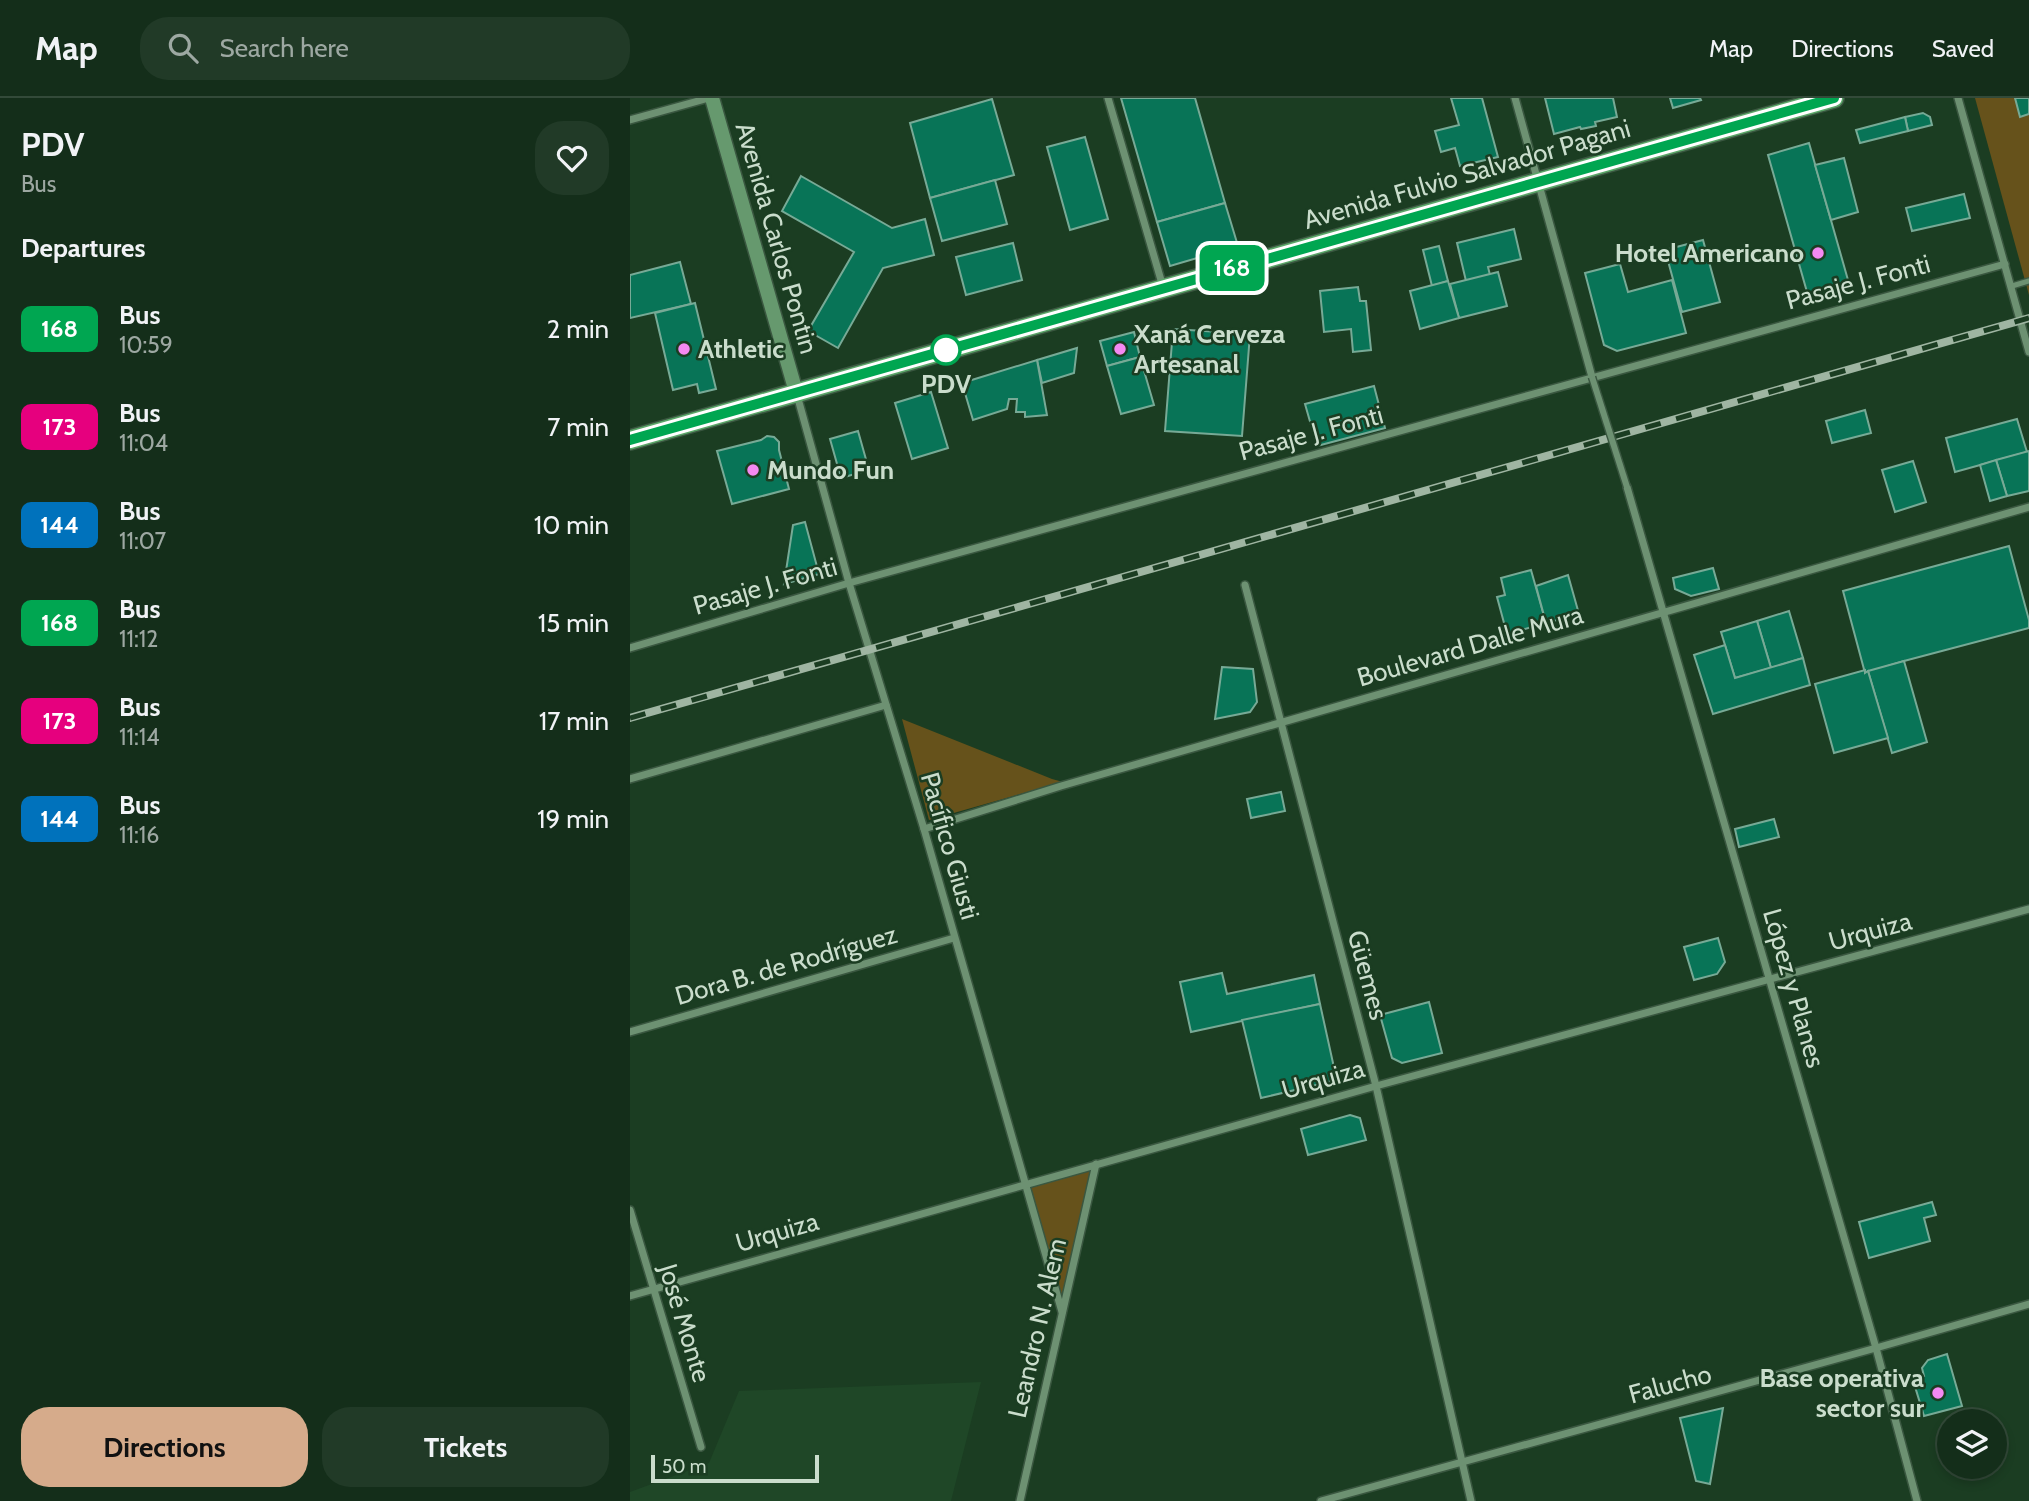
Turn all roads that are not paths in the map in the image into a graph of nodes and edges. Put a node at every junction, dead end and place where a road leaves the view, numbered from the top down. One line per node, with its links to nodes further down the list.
1 (710, 98): 7 (street); 15 (main road, Avenida Carlos Pontin)
2 (1108, 98): 12 (street)
3 (1515, 98): 8 (street)
4 (1834, 98): 6 (highway, Avenida Fulvio Salvador Pagani)
5 (1958, 98): 9 (street)
6 (1802, 102): 8 (highway, Avenida Fulvio Salvador Pagani)
7 (630, 120)
8 (1538, 181): 12 (highway, Avenida Fulvio Salvador Pagani); 14 (street)
9 (2005, 264): 11 (street); 14 (street, Pasaje J. Fonti)
10 (2029, 281): 11 (lane)
11 (2012, 286): 13 (street)
12 (1163, 288): 15 (highway, Avenida Fulvio Salvador Pagani)
13 (2029, 352)
14 (1592, 377): 17 (street, bridge); 19 (street, Pasaje J. Fonti)
15 (796, 392): 16 (highway, Avenida Fulvio Salvador Pagani); 19 (street, Pacífico Giusti)
16 (630, 440)
17 (1627, 487): 21 (street, López y Planes)
18 (2028, 509): 21 (street, Boulevard Dalle Mura)
19 (849, 583): 22 (street, Pasaje J. Fonti); 23 (street, Pacífico Giusti)
20 (1245, 585): 24 (street, Güemes)
21 (1664, 611): 24 (street, Boulevard Dalle Mura); 29 (street, López y Planes)
22 (630, 648)
23 (886, 705): 25 (street); 26 (street, Pacífico Giusti)
24 (1281, 723): 26 (street, Boulevard Dalle Mura); 31 (street, Güemes)
25 (630, 779)
26 (924, 829): 28 (street, Pacífico Giusti)
27 (2029, 909): 29 (street, Urquiza)
28 (954, 938): 30 (street, Dora B. de Rodríguez); 33 (street, Pacífico Giusti)
29 (1770, 981): 31 (street, Urquiza); 39 (street, López y Planes)
30 (630, 1032)
31 (1376, 1086): 32 (street, Urquiza); 41 (street, Güemes)
32 (1096, 1164): 33 (street, Urquiza); 38 (street, Leandro N. Alem)
33 (1026, 1184): 35 (street, Urquiza); 38 (street, Pacífico Giusti)
34 (630, 1210): 35 (street, José Monte)
35 (652, 1289): 36 (street, Urquiza); 40 (street, José Monte)
36 (630, 1296)
37 (2029, 1304): 39 (street, Falucho)
38 (1062, 1312): 42 (street, Leandro N. Alem)
39 (1876, 1349): 41 (street, Falucho); 45 (street, López y Planes)
40 (701, 1447)
41 (1462, 1463): 43 (street, Falucho); 44 (street, Güemes)
42 (1020, 1501)
43 (1321, 1501)
44 (1471, 1501)
45 (1917, 1501)

